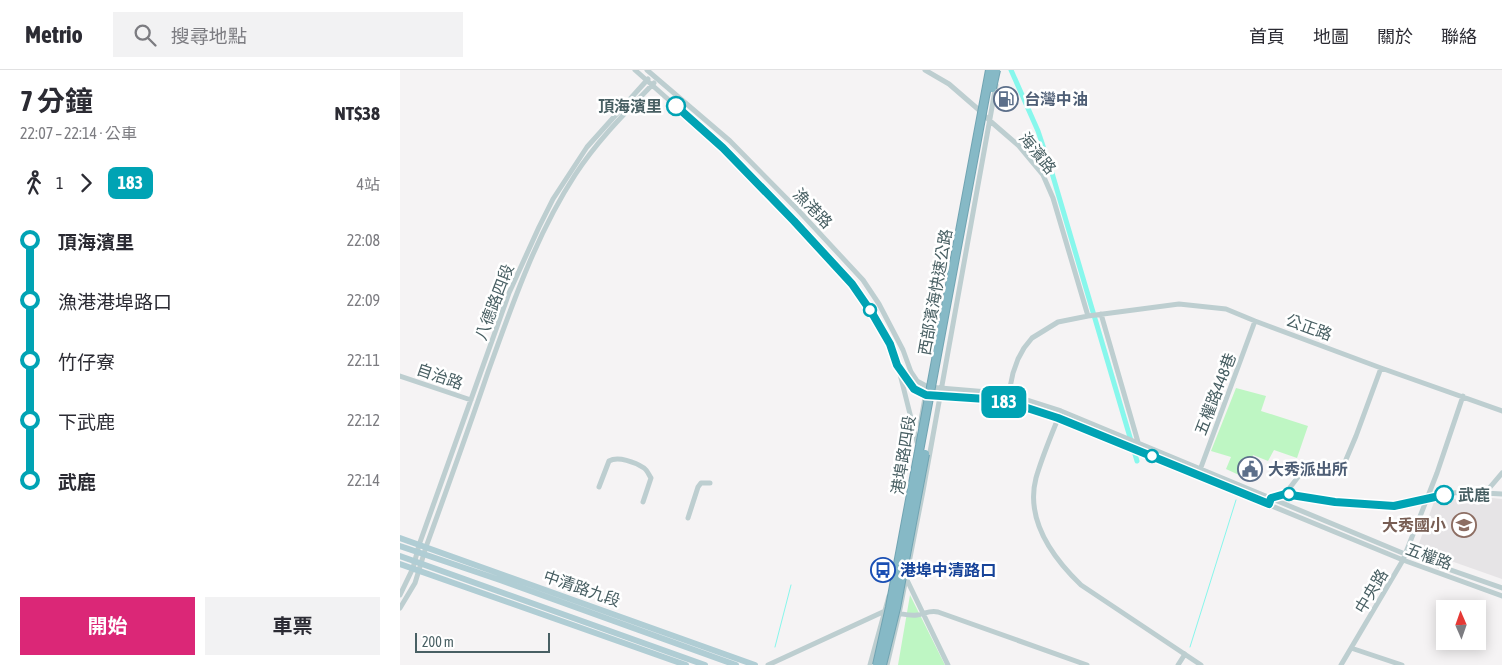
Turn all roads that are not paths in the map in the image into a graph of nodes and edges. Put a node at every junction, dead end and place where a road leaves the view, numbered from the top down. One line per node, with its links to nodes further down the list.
1 (635, 70): 7 (street, 漁港路)
2 (647, 70): 6 (street, 漁港路)
3 (925, 70): 10 (street, 海濱路)
4 (988, 70): 10 (street, 港埠路四段); 73 (highway, 西部濱海快速公路, bridge)
5 (997, 70): 11 (street, 港埠路四段); 74 (highway, 西部濱海快速公路, bridge)
6 (652, 75): 7 (street, 八德路四段); 8 (street, 漁港路)
7 (646, 80): 9 (street, 漁港路); 12 (street, 八德路四段)
8 (658, 80): 9 (street, 八德路四段); 22 (street, 漁港路)
9 (652, 86): 13 (street, 八德路四段); 19 (street, 漁港路)
10 (979, 110): 11 (street, 海濱路); 22 (street, 港埠路四段)
11 (989, 120): 17 (street, 海濱路); 23 (street, 港埠路四段)
12 (563, 183): 13 (street); 14 (street, 八德路四段)
13 (569, 186): 15 (street, 八德路四段)
14 (509, 293): 15 (street); 28 (street, 八德路四段)
15 (516, 295): 36 (street, 八德路四段)
16 (1101, 314): 17 (street, 公正路); 18 (street, 公正路); 34 (street)
17 (1088, 316): 26 (street)
18 (1256, 321): 20 (street, 公正路); 37 (street, 五權路448巷)
19 (897, 365): 24 (street, 漁港路); 33 (street)
20 (1380, 368): 27 (street, 公正路); 43 (street)
21 (400, 376): 28 (street, 自治路)
22 (928, 387): 23 (street, 五權路); 24 (street, 港埠路四段)
23 (941, 388): 25 (street, 港埠路四段); 26 (street, 五權路)
24 (926, 395): 25 (street, 五權路); 33 (street, 港埠路四段)
25 (940, 396): 29 (street, 五權路); 57 (street, 港埠路四段)
26 (1008, 396): 29 (street); 30 (street, 五權路)
27 (1463, 396): 31 (street, 公正路); 45 (street, 中央路)
28 (471, 400): 35 (street, 八德路四段)
29 (1006, 403): 32 (street, 五權路)
30 (1060, 411): 32 (street); 34 (street, 五權路)
31 (1502, 411)
32 (1058, 418): 39 (street, 五權路); 66 (street)
33 (917, 442): 62 (street, 港埠路四段)
34 (1138, 442): 37 (street, 五權路)
35 (450, 459): 36 (street); 51 (street, 八德路四段)
36 (456, 462): 51 (street, 八德路四段)
37 (1200, 469): 39 (street, 五權路448巷); 46 (street, 五權路)
38 (1502, 473): 42 (street)
39 (1198, 475): 46 (street, 五權路)
40 (710, 483): 48 (street)
41 (599, 487): 47 (street)
42 (1486, 492): 44 (street); 45 (street)
43 (1285, 494): 45 (street); 46 (street)
44 (1502, 494)
45 (1427, 499): 52 (street, 中央路)
46 (1270, 501): 52 (street, 五權路); 54 (street, 五權路)
47 (643, 502)
48 (688, 518)
49 (400, 538): 51 (main road, 中清路九段)
50 (400, 546): 51 (main road, 中清路九段)
51 (421, 550): 56 (street, 八德路四段); 69 (main road, 中清路九段); 70 (main road, 中清路九段)
52 (1405, 554): 54 (street, 中央路); 58 (street, 五權路)
53 (400, 556): 56 (main road, 中清路九段)
54 (1403, 560): 60 (street, 五權路); 65 (street, 中央路)
55 (400, 564): 56 (main road, 中清路九段)
56 (417, 566): 59 (street); 61 (street); 67 (main road, 中清路九段); 68 (main road, 中清路九段)
57 (906, 578): 63 (street, 港埠路四段); 64 (street)
58 (1502, 588)
59 (400, 595)
60 (1502, 596)
61 (400, 608)
62 (885, 610): 63 (street); 71 (street); 72 (street, 港埠路四段)
63 (899, 614): 64 (street); 75 (street, 港埠路四段)
64 (923, 614): 76 (street); 77 (street)
65 (1351, 648): 80 (street, 中央路); 81 (street)
66 (1185, 654): 78 (street); 79 (street)
67 (686, 665)
68 (705, 665)
69 (736, 665)
70 (756, 665)
71 (768, 665)
72 (870, 665)
73 (876, 665)
74 (882, 665)
75 (887, 665)
76 (948, 665)
77 (1087, 665)
78 (1178, 665)
79 (1202, 665)
80 (1342, 665)
81 (1402, 665)

